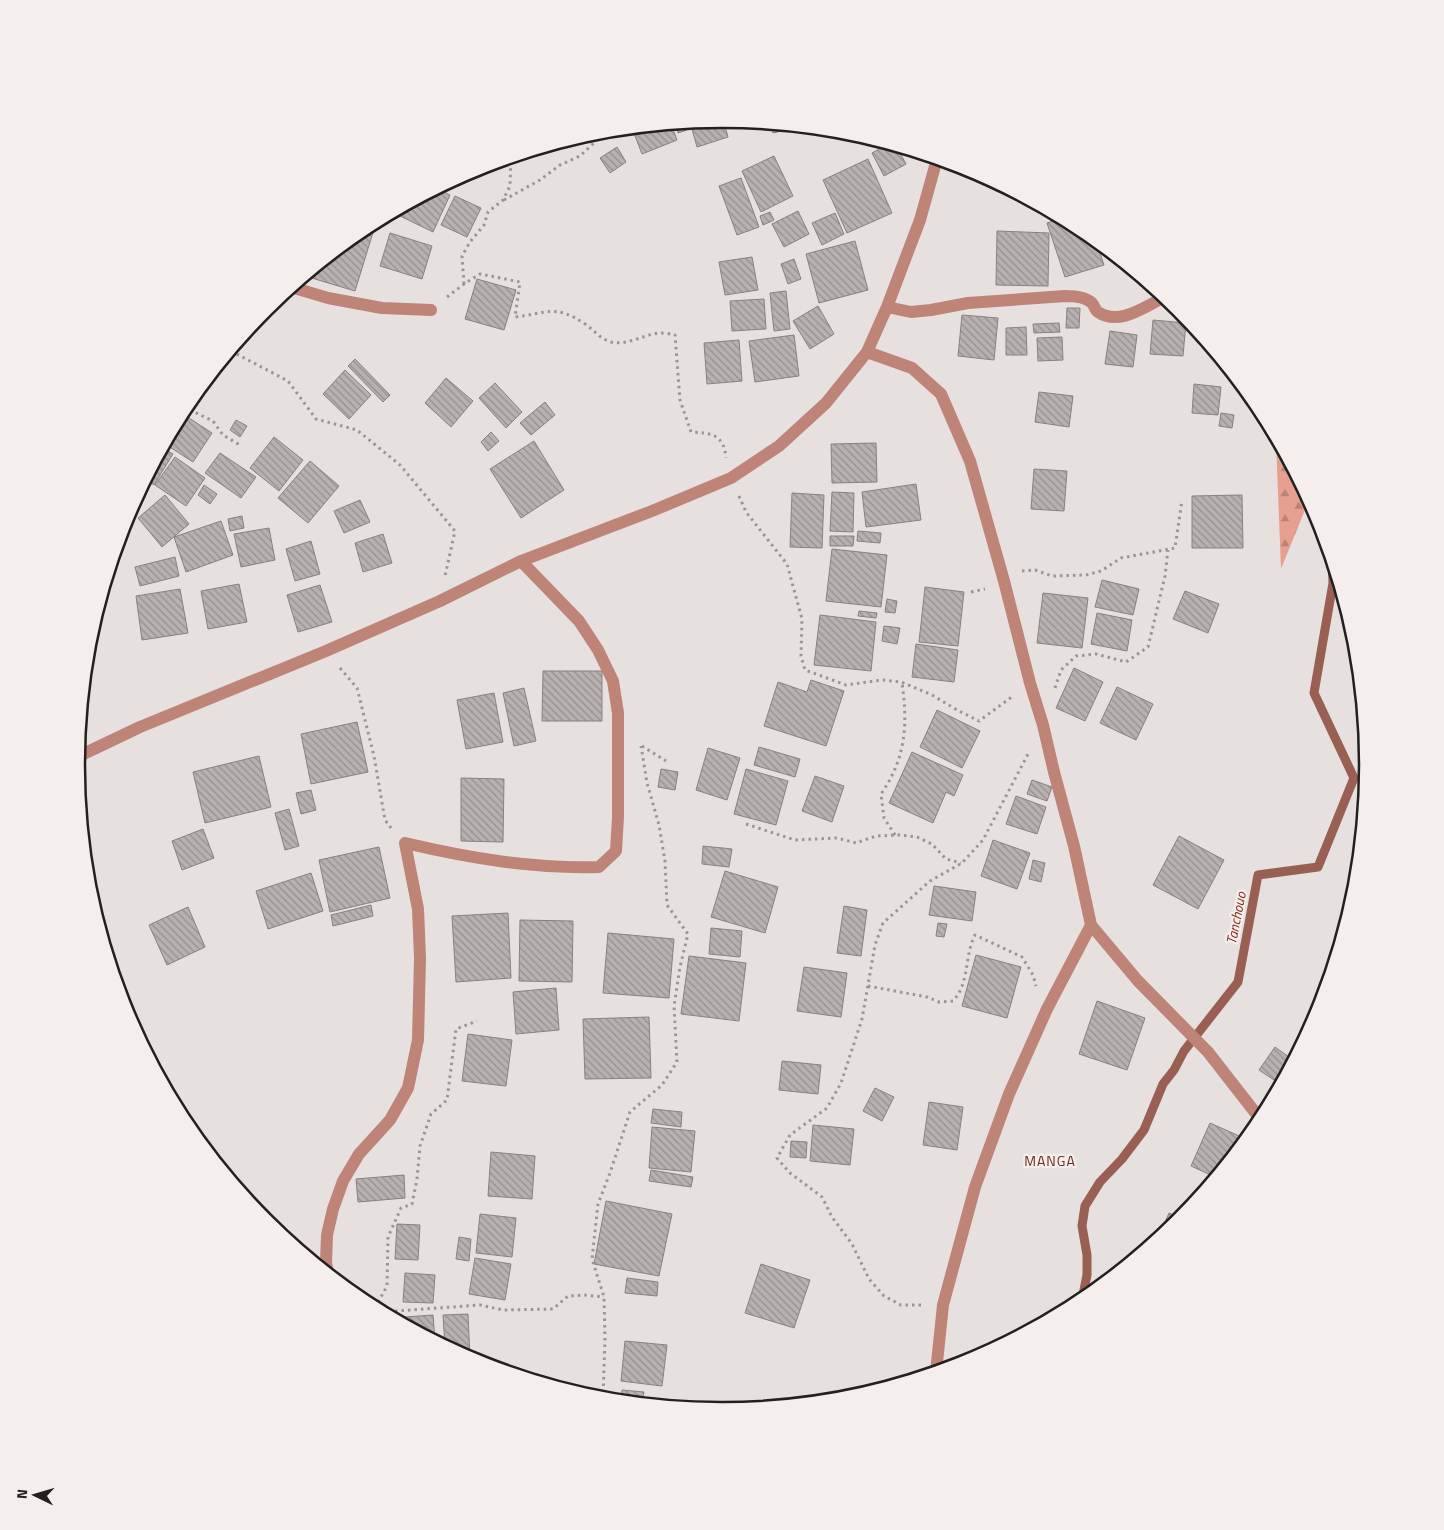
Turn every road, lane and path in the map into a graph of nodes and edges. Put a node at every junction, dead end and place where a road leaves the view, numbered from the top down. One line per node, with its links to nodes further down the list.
1 (597, 140): 4 (path)
2 (511, 164): 4 (path)
3 (934, 165): 8 (street)
4 (503, 200): 5 (path)
5 (464, 284): 9 (path); 14 (path)
6 (298, 290): 9 (street)
7 (1157, 301): 8 (street)
8 (887, 307): 10 (street)
9 (431, 310)
10 (867, 352): 14 (street); 18 (street)
11 (236, 354): 20 (path)
12 (192, 412): 13 (path)
13 (240, 445)
14 (731, 478): 17 (street); 22 (path)
15 (1182, 500): 16 (path)
16 (1168, 550): 18 (path); 24 (path)
17 (521, 561): 20 (street); 30 (street)
18 (1004, 581): 19 (path); 23 (street)
19 (971, 592)
20 (440, 601): 21 (street)
21 (326, 651): 27 (street); 30 (path)
22 (902, 682): 23 (path); 29 (path)
23 (1030, 684): 25 (street)
24 (1055, 689)
25 (1043, 725): 31 (path); 32 (street)
26 (641, 746): 38 (path)
27 (85, 753)
28 (746, 824): 29 (path)
29 (896, 836): 31 (path)
30 (405, 843): 37 (street)
31 (962, 863): 33 (path)
32 (1091, 925): 34 (street); 36 (street)
33 (868, 986): 34 (path); 40 (path)
34 (1047, 1009): 40 (street)
35 (477, 1021): 39 (path)
36 (1256, 1113)
37 (326, 1264)
38 (604, 1297): 41 (path); 43 (path)
39 (379, 1302)
40 (943, 1305): 42 (street)
41 (394, 1311)
42 (937, 1364)
43 (603, 1391)

